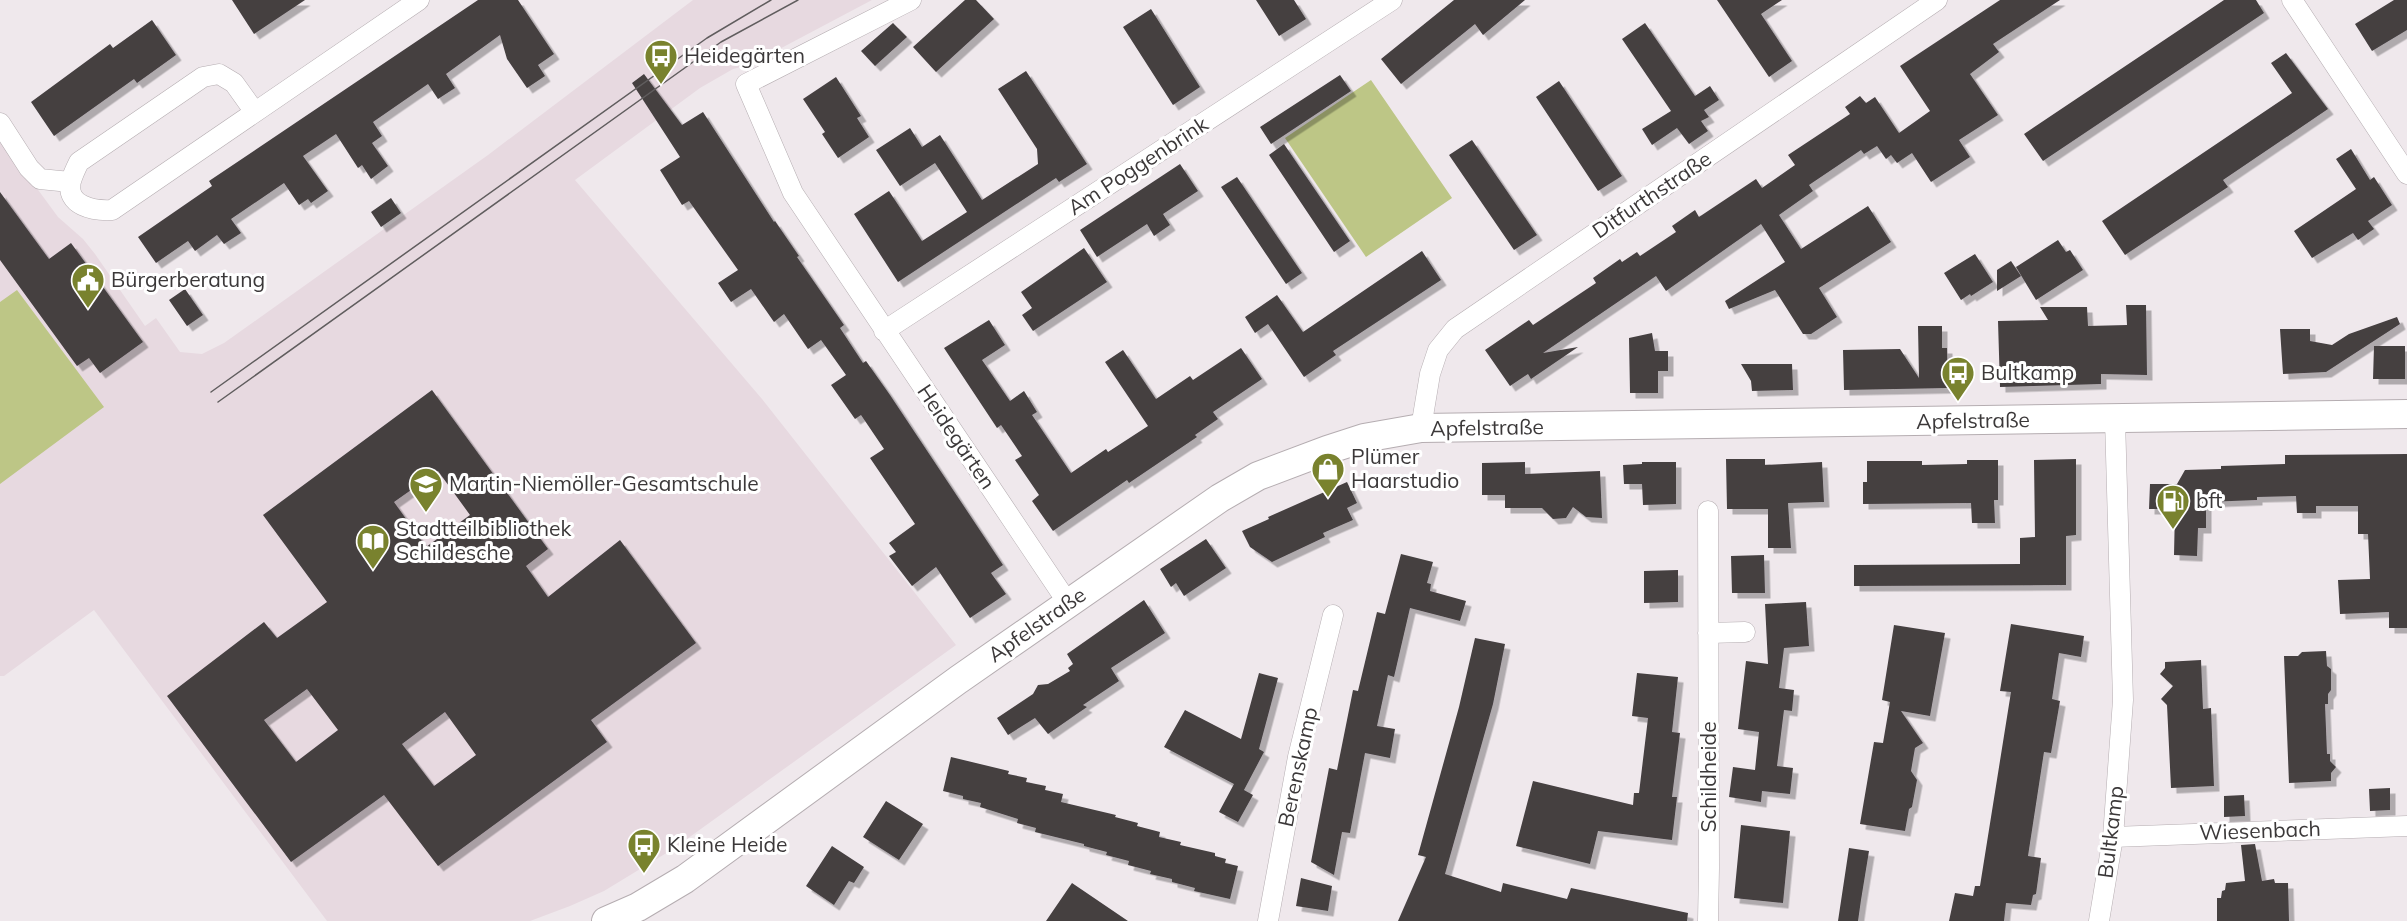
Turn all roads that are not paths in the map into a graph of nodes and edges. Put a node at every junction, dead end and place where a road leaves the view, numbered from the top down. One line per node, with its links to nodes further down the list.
1 (418, 0): 6 (street)
2 (911, 0): 10 (street, Heidegärten)
3 (1392, 0): 10 (street, Am Poggenbrink)
4 (1938, 0): 13 (street, Ditfurthstraße)
5 (2292, 0): 8 (street)
6 (254, 111): 9 (street); 9 (street)
7 (0, 123): 9 (street)
8 (2407, 174)
9 (70, 182)
10 (884, 331): 15 (street, Heidegärten)
11 (2407, 414): 12 (street, Apfelstraße)
12 (2115, 419): 13 (street, Apfelstraße); 20 (street, Bultkamp)
13 (1420, 428): 15 (street, Apfelstraße)
14 (1708, 511): 18 (street, Schildheide)
15 (1068, 603): 21 (street, Apfelstraße)
16 (1333, 615): 22 (street, Berenskamp)
17 (1745, 632): 18 (street)
18 (1708, 633): 23 (street, Schildheide)
19 (2407, 826): 20 (street, Wiesenbach)
20 (2114, 837): 24 (street, Bultkamp)
21 (606, 921)
22 (1268, 921)
23 (1707, 921)
24 (2099, 921)

